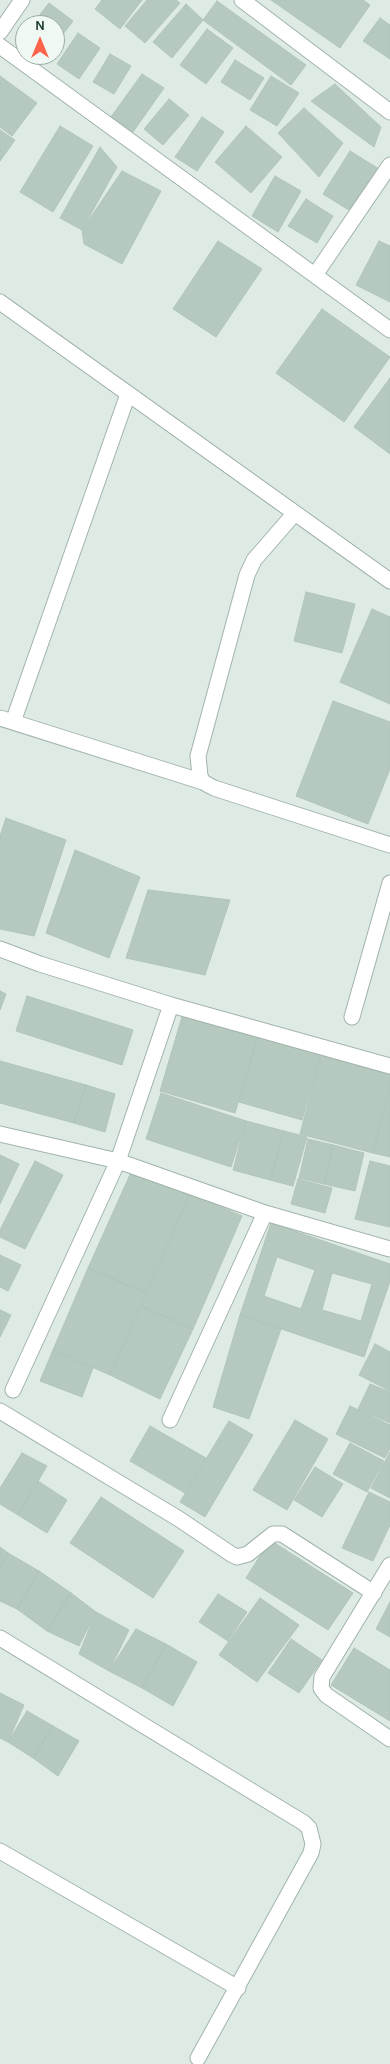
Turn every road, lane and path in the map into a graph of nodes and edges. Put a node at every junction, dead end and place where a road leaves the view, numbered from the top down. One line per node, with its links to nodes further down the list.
1 (22, 0): 3 (street)
2 (242, 0): 5 (street)
3 (0, 32)
4 (0, 46): 7 (street)
5 (390, 112)
6 (390, 165): 7 (street)
7 (315, 275): 9 (street)
8 (0, 302): 10 (street)
9 (390, 330)
10 (128, 394): 11 (street); 13 (street)
11 (294, 514): 12 (street); 14 (street)
12 (390, 581)
13 (6, 720): 14 (street)
14 (203, 782): 15 (street)
15 (390, 845)
16 (390, 883): 19 (street)
17 (0, 949): 18 (street)
18 (171, 1005): 20 (street); 22 (street)
19 (352, 1017)
20 (390, 1066)
21 (0, 1134): 22 (street)
22 (118, 1160): 23 (street); 25 (street)
23 (265, 1213): 24 (street); 27 (street)
24 (390, 1249)
25 (13, 1390)
26 (0, 1411): 29 (street)
27 (170, 1420)
28 (390, 1565): 29 (street)
29 (374, 1593): 31 (street)
30 (0, 1638): 33 (street)
31 (390, 1738)
32 (0, 1851): 33 (street)
33 (238, 1988): 34 (street)
34 (198, 2058)

